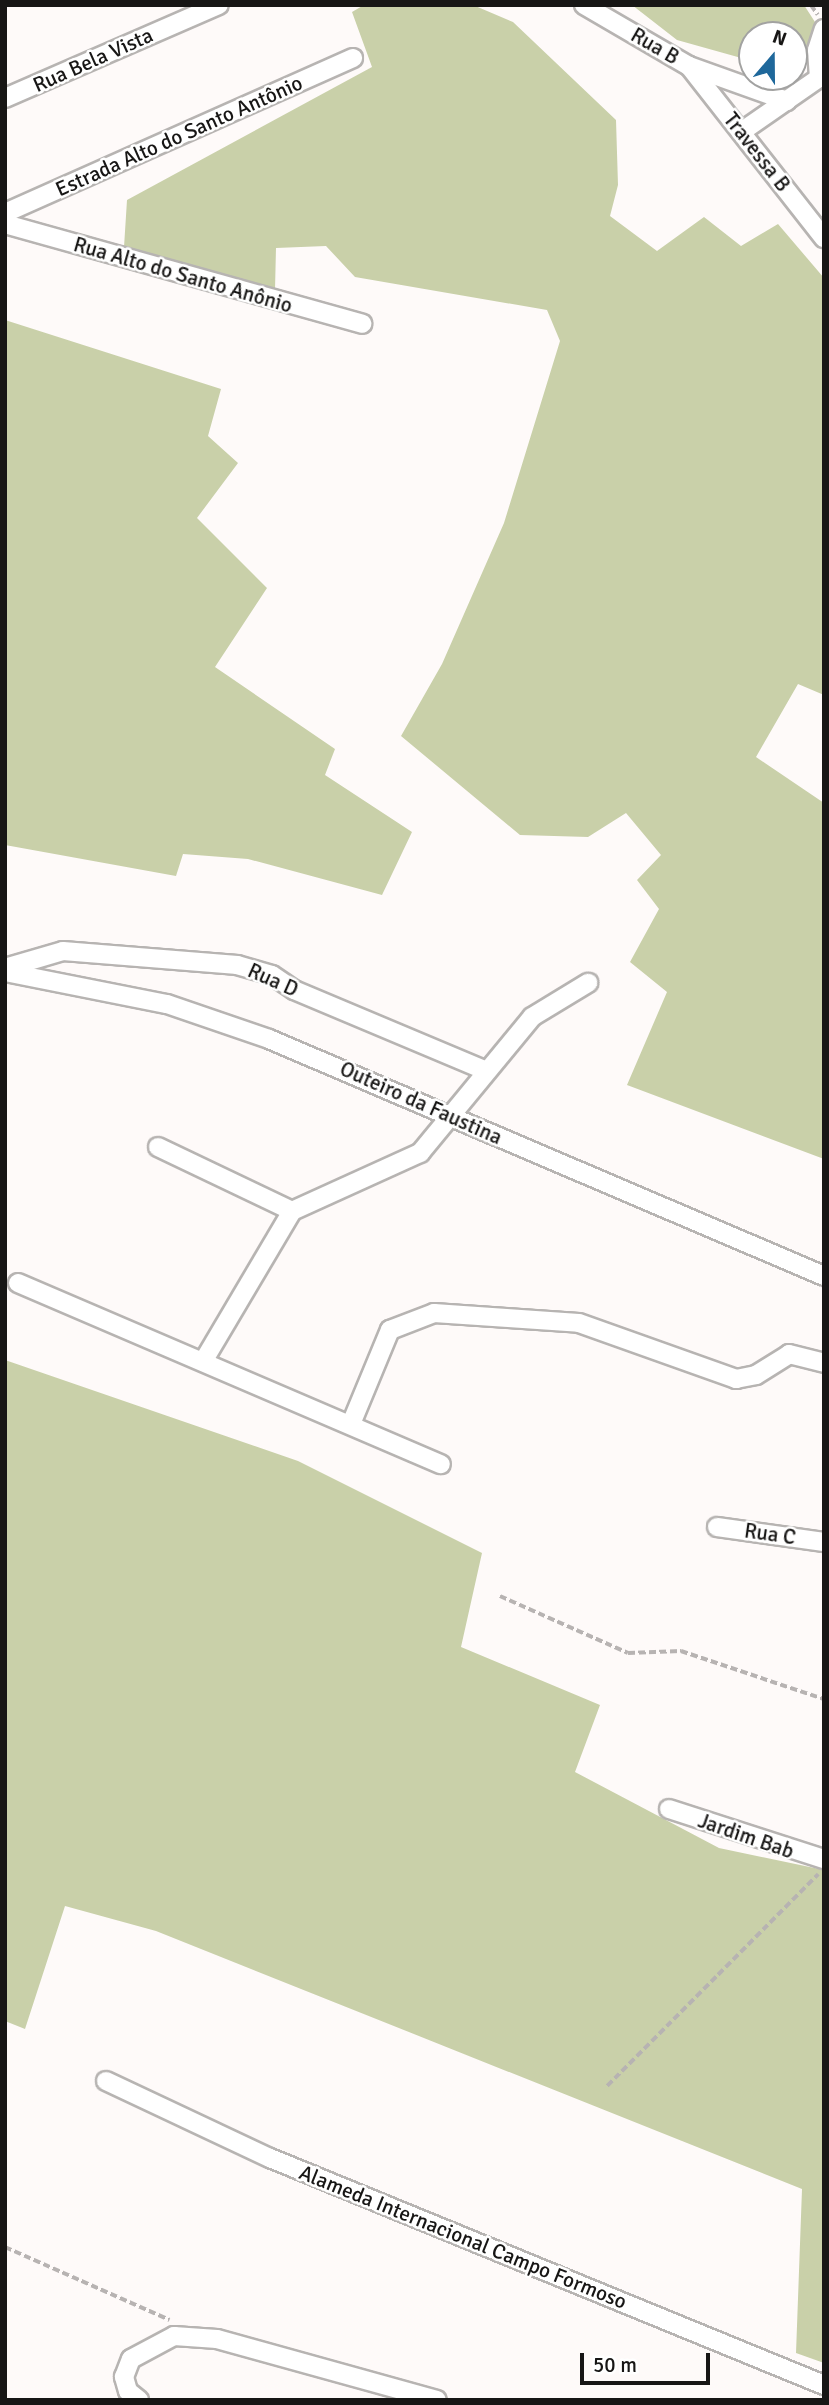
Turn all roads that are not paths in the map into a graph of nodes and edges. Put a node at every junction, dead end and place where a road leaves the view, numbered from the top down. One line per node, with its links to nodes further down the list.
1 (219, 5): 7 (street, Rua Bela Vista)
2 (584, 5): 5 (street, Rua B)
3 (824, 29): 6 (street)
4 (353, 58): 10 (street, Estrada Alto do Santo Antônio)
5 (689, 66): 8 (street); 9 (street, Travessa B)
6 (821, 80): 8 (street)
7 (5, 98)
8 (787, 101): 9 (street)
9 (741, 132): 12 (street, Travessa B)
10 (5, 213)
11 (5, 224): 13 (street, Rua Alto do Santo Anônio)
12 (824, 238)
13 (362, 324)
14 (5, 970): 16 (street, Rua D); 17 (street, Outeiro da Faustina)
15 (588, 983): 16 (street)
16 (487, 1071): 17 (street)
17 (453, 1115): 19 (street); 20 (street, Outeiro da Faustina)
18 (158, 1147): 19 (street)
19 (292, 1211): 22 (street)
20 (824, 1276)
21 (18, 1283): 22 (street)
22 (204, 1360): 24 (street)
23 (824, 1363): 24 (street)
24 (351, 1424): 25 (street)
25 (441, 1464)
26 (717, 1527): 27 (street, Rua C)
27 (824, 1542)
28 (669, 1809): 29 (street, Jardim Bab)
29 (824, 1859)
30 (106, 2081): 31 (street, Alameda Internacional Campo Formoso)
31 (824, 2385)
32 (139, 2400): 33 (street)
33 (438, 2400)

